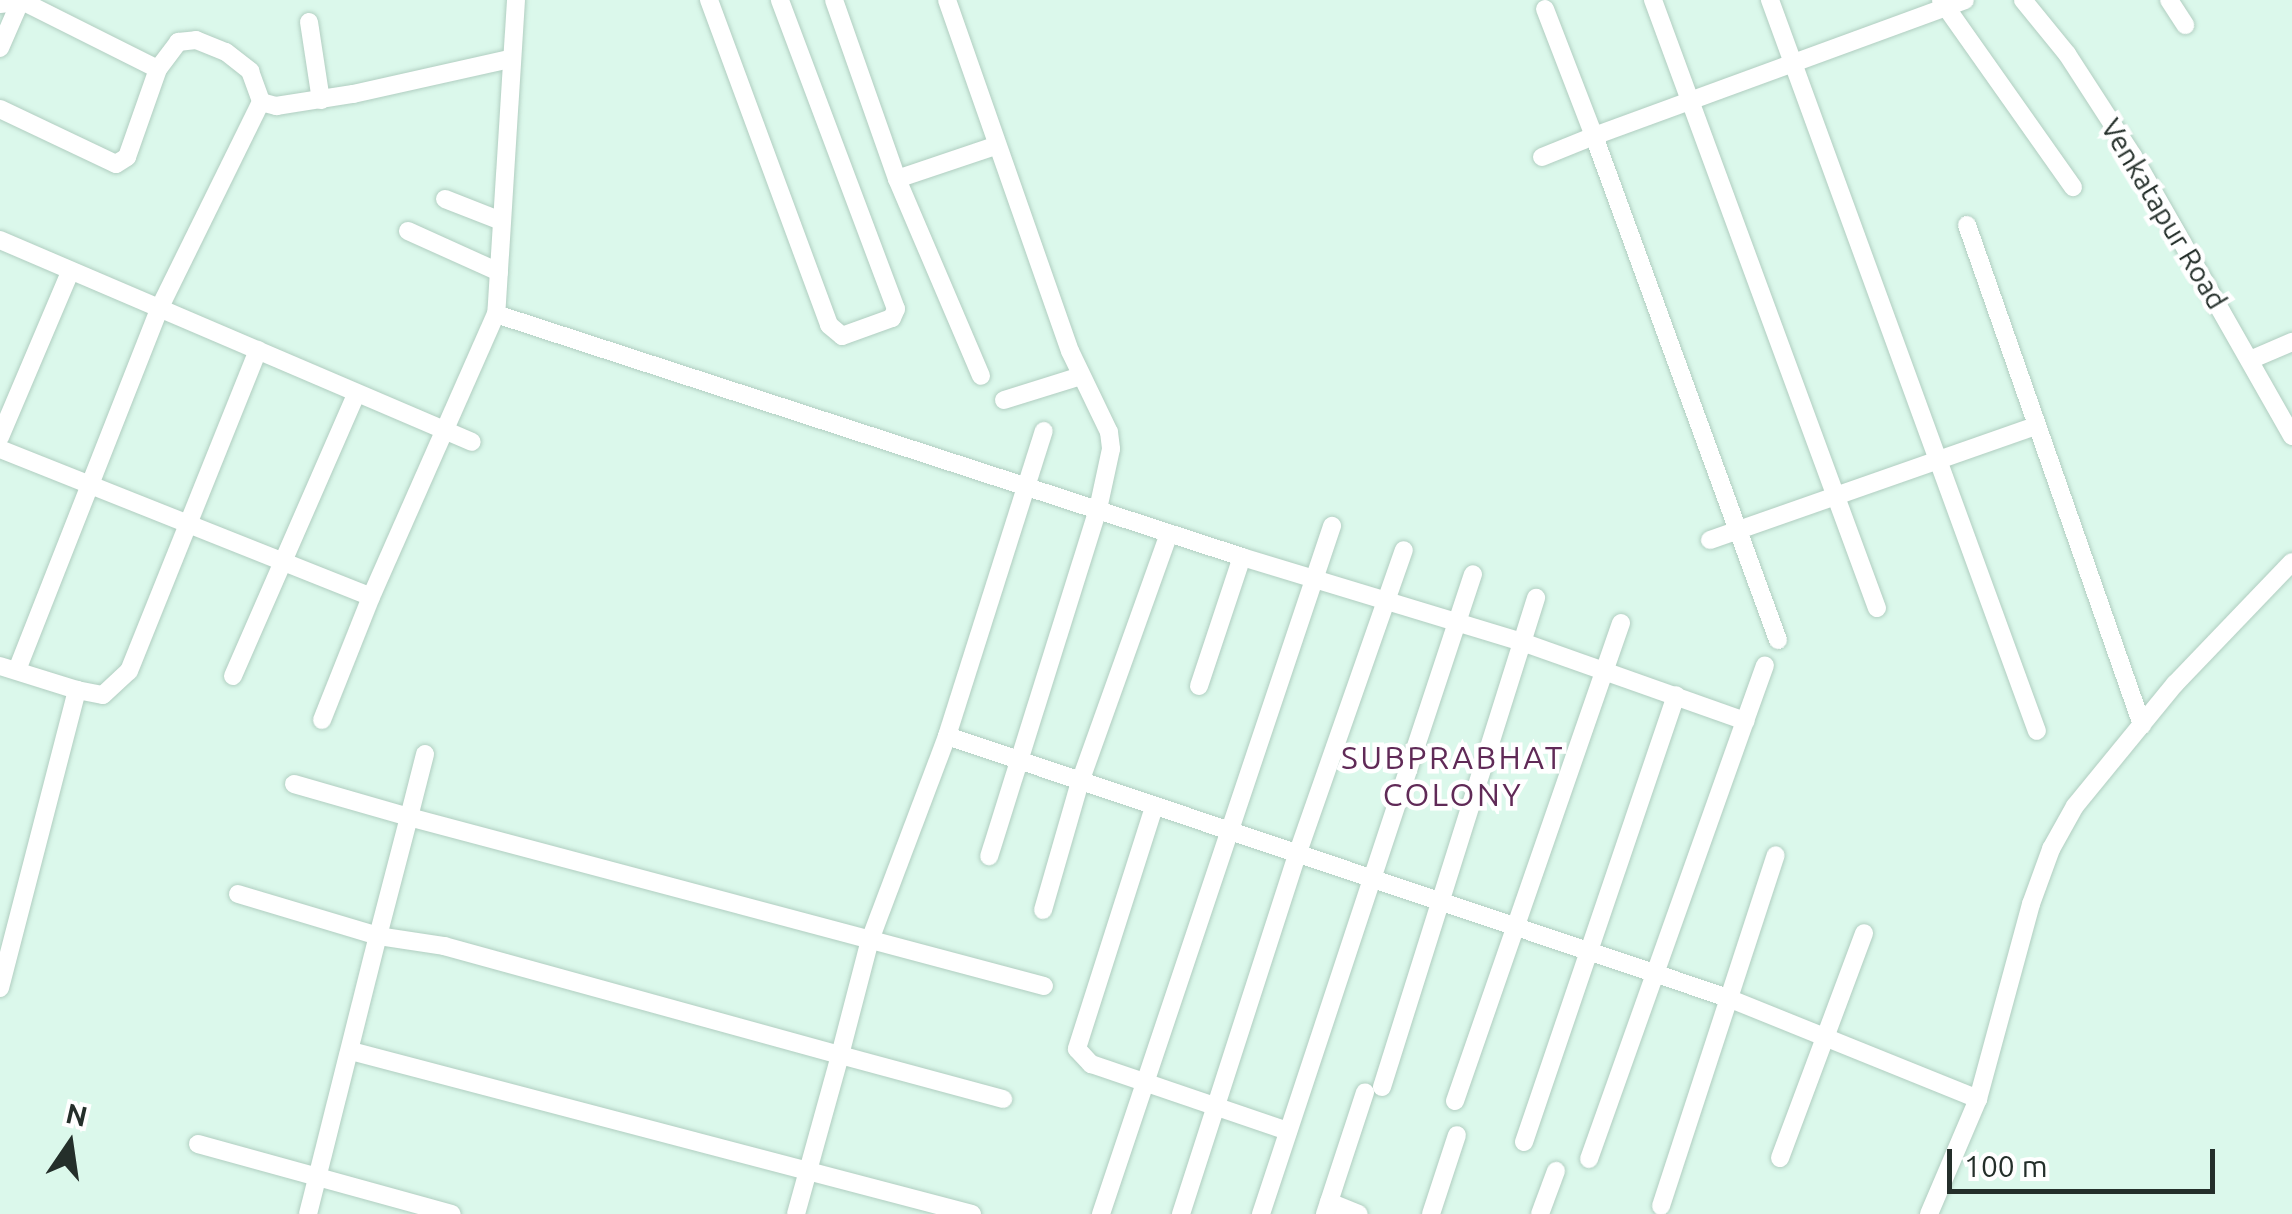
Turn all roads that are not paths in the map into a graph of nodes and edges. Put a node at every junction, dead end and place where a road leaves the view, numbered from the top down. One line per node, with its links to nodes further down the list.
1 (516, 0): 17 (street)
2 (708, 0): 3 (street)
3 (780, 0)
4 (834, 0): 27 (street)
5 (947, 0): 25 (street)
6 (1652, 0): 21 (street)
7 (1770, 0): 18 (street)
8 (2023, 0): 40 (street, Venkatapur Road)
9 (2169, 0): 15 (street)
10 (20, 1): 12 (street); 16 (street); 19 (street)
11 (1951, 2): 18 (street); 28 (street)
12 (0, 4)
13 (1544, 9): 24 (street)
14 (308, 22): 20 (street)
15 (2185, 24)
16 (0, 48)
17 (510, 59): 20 (street); 30 (street)
18 (1792, 63): 21 (street); 52 (street)
19 (158, 68): 22 (street); 23 (street)
20 (321, 100): 22 (street)
21 (1690, 101): 24 (street); 55 (street)
22 (261, 102): 36 (street)
23 (0, 109)
24 (1594, 136): 26 (street); 59 (street)
25 (996, 146): 27 (street); 42 (street)
26 (1542, 157)
27 (897, 179): 41 (street)
28 (2073, 187)
29 (445, 199): 30 (street)
30 (501, 222): 35 (street)
31 (1967, 224): 45 (street)
32 (408, 232): 35 (street)
33 (0, 240): 34 (street)
34 (70, 272): 36 (street); 49 (street)
35 (499, 272): 37 (street)
36 (161, 306): 39 (street); 53 (street)
37 (496, 314): 46 (street); 54 (street)
38 (2292, 342): 40 (street)
39 (258, 350): 43 (street); 57 (street)
40 (2250, 360): 48 (street, Venkatapur Road)
41 (981, 376)
42 (1081, 376): 44 (street); 56 (street)
43 (356, 394): 46 (street); 64 (street)
44 (1004, 400)
45 (2036, 426): 52 (street); 85 (street)
46 (444, 428): 50 (street); 68 (street)
47 (1044, 431): 54 (street)
48 (2292, 436)
49 (0, 437)
50 (472, 442)
51 (0, 449): 53 (street)
52 (1937, 462): 55 (street); 86 (street)
53 (90, 484): 57 (street); 77 (street)
54 (1026, 487): 56 (street); 87 (street)
55 (1836, 497): 59 (street); 71 (street)
56 (1098, 510): 60 (street); 89 (street)
57 (187, 520): 64 (street); 81 (street)
58 (1332, 526): 67 (street)
59 (1737, 531): 61 (street); 74 (street)
60 (1169, 534): 63 (street); 90 (street)
61 (1710, 540)
62 (1404, 550): 70 (street)
63 (1242, 557): 67 (street); 80 (street)
64 (282, 562): 68 (street); 79 (street)
65 (2292, 562): 85 (street)
66 (1473, 574): 72 (street)
67 (1315, 580): 70 (street); 94 (street)
68 (371, 597): 83 (street)
69 (1536, 598): 75 (street)
70 (1386, 602): 72 (street); 95 (street)
71 (1877, 608)
72 (1458, 623): 75 (street); 98 (street)
73 (1621, 623): 78 (street)
74 (1778, 640)
75 (1522, 642): 78 (street); 100 (street)
76 (1764, 665): 84 (street)
77 (8, 668): 81 (street)
78 (1602, 670): 82 (street); 102 (street)
79 (233, 676)
80 (1199, 686)
81 (77, 690): 109 (street)
82 (1676, 696): 84 (street); 106 (street)
83 (322, 720)
84 (1745, 721): 107 (street)
85 (2142, 725): 116 (street)
86 (2036, 731)
87 (947, 736): 89 (street); 105 (street)
88 (425, 754): 93 (street)
89 (1021, 761): 90 (street); 97 (street)
90 (1080, 782): 92 (street); 101 (street)
91 (294, 784): 93 (street)
92 (1154, 807): 94 (street); 114 (street)
93 (409, 817): 104 (street); 105 (street)
94 (1227, 832): 95 (street); 114 (street)
95 (1297, 855): 98 (street); 118 (street)
96 (1776, 855): 110 (street)
97 (989, 856)
98 (1369, 879): 100 (street); 119 (street)
99 (238, 894): 104 (street)
100 (1440, 900): 102 (street); 129 (street)
101 (1042, 910)
102 (1518, 926): 106 (street); 117 (street)
103 (1864, 933): 111 (street)
104 (378, 936): 112 (street); 113 (street)
105 (870, 940): 108 (street); 113 (street)
106 (1589, 952): 107 (street); 121 (street)
107 (1658, 975): 110 (street); 124 (street)
108 (1044, 986)
109 (0, 988)
110 (1728, 998): 111 (street); 128 (street)
111 (1826, 1035): 116 (street); 123 (street)
112 (351, 1051): 125 (street); 127 (street)
113 (840, 1054): 115 (street); 125 (street)
114 (1146, 1082): 118 (street); 134 (street)
115 (1004, 1098)
116 (1978, 1100): 140 (street)
117 (1455, 1102)
118 (1217, 1107): 119 (street); 135 (street)
119 (1288, 1131): 136 (street)
120 (1457, 1135): 138 (street)
121 (1524, 1142)
122 (198, 1144): 127 (street)
123 (1780, 1158)
124 (1589, 1159)
125 (808, 1171): 132 (street); 133 (street)
126 (1556, 1171): 139 (street)
127 (316, 1177): 130 (street); 131 (street)
128 (1662, 1206)
129 (1327, 1208): 137 (street)
130 (308, 1214)
131 (452, 1214)
132 (796, 1214)
133 (972, 1214)
134 (1101, 1214)
135 (1181, 1214)
136 (1261, 1214)
137 (1359, 1214)
138 (1431, 1214)
139 (1540, 1214)
140 (1929, 1214)

